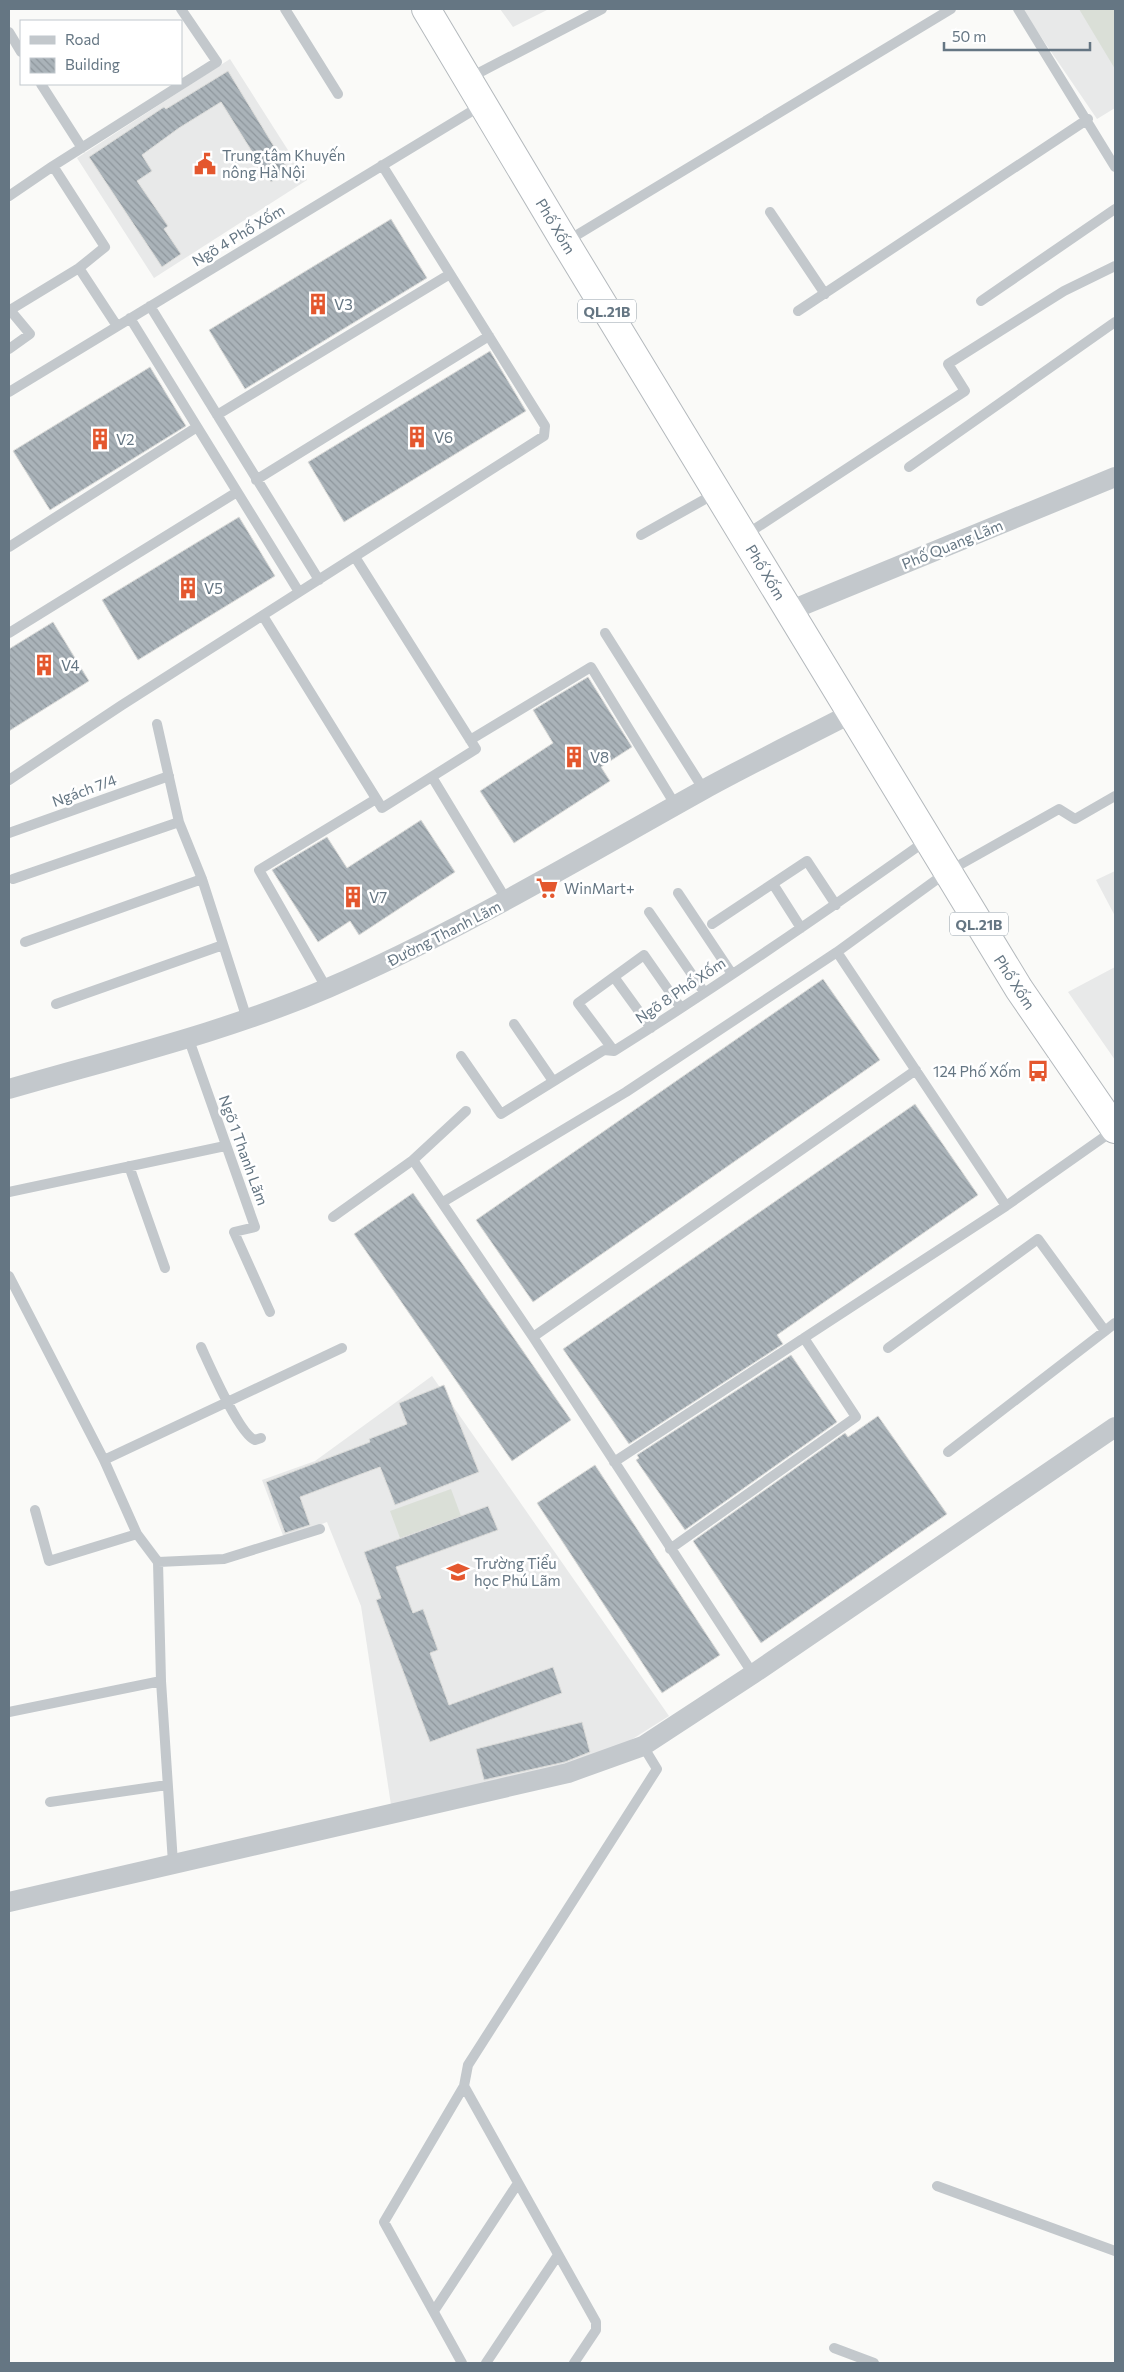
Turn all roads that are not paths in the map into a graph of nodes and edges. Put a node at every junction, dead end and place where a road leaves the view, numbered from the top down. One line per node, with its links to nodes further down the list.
1 (181, 9): 10 (lane)
2 (285, 9): 13 (lane)
3 (426, 9): 9 (highway, Phố Xốm / QL.21B)
4 (602, 9): 9 (lane)
5 (951, 9): 23 (lane)
6 (1018, 9): 15 (lane)
7 (9, 32): 8 (lane)
8 (15, 48)
9 (468, 79): 14 (highway, Phố Xốm / QL.21B)
10 (182, 84)
11 (43, 85): 16 (lane)
12 (181, 85): 16 (lane)
13 (338, 94)
14 (483, 104): 17 (lane, Ngõ 4 Phố Xốm); 23 (highway, Phố Xốm / QL.21B)
15 (1088, 119): 19 (lane); 27 (lane)
16 (82, 148): 18 (lane)
17 (382, 165): 26 (lane); 29 (lane, Ngõ 4 Phố Xốm)
18 (53, 166): 20 (lane); 25 (lane)
19 (1115, 167)
20 (9, 196)
21 (1115, 210): 28 (lane)
22 (770, 212): 27 (lane)
23 (565, 242): 44 (highway, Phố Xốm / QL.21B)
24 (1115, 266): 46 (lane)
25 (79, 268): 30 (lane); 34 (lane)
26 (450, 274): 35 (lane); 38 (lane)
27 (825, 294): 31 (lane)
28 (981, 301)
29 (150, 306): 32 (lane, Ngõ 4 Phố Xốm); 38 (lane)
30 (10, 309): 36 (lane)
31 (798, 311)
32 (130, 318): 34 (lane, Ngõ 4 Phố Xốm); 39 (lane)
33 (1115, 322): 40 (lane)
34 (117, 326): 37 (lane, Ngõ 4 Phố Xốm)
35 (489, 336): 42 (lane); 48 (lane)
36 (9, 349)
37 (9, 392)
38 (217, 415): 42 (lane)
39 (197, 427): 43 (lane); 47 (lane)
40 (908, 467)
41 (1115, 477): 51 (street, Phố Quang Lãm)
42 (256, 480): 49 (lane)
43 (237, 492): 50 (lane); 53 (lane)
44 (717, 492): 45 (lane); 46 (highway, Phố Xốm / QL.21B)
45 (641, 535)
46 (744, 537): 51 (highway, Phố Xốm / QL.21B)
47 (9, 547)
48 (355, 557): 49 (lane); 57 (lane)
49 (318, 580): 50 (lane)
50 (299, 592): 52 (lane)
51 (789, 611): 55 (highway, Phố Xốm / QL.21B)
52 (263, 616): 60 (lane); 63 (lane)
53 (9, 633)
54 (605, 633): 61 (lane)
55 (852, 713): 61 (street, Đường Thanh Lãm); 67 (highway, Phố Xốm / QL.21B)
56 (157, 724): 58 (lane)
57 (470, 740): 59 (lane); 64 (lane)
58 (169, 776): 65 (lane); 66 (lane, Ngách 7/4)
59 (432, 777): 63 (lane); 73 (lane)
60 (9, 780)
61 (704, 790): 64 (street, Đường Thanh Lãm)
62 (1115, 796): 68 (lane)
63 (376, 799): 83 (lane)
64 (676, 806): 73 (street, Đường Thanh Lãm)
65 (179, 822): 69 (lane); 70 (lane)
66 (9, 833)
67 (927, 840): 68 (highway, Phố Xốm / QL.21B); 74 (lane, Ngõ 8 Phố Xốm)
68 (947, 872): 80 (lane); 97 (highway, Phố Xốm / QL.21B)
69 (14, 879)
70 (202, 879): 78 (lane); 79 (lane)
71 (773, 884): 74 (lane); 76 (lane); 77 (lane)
72 (678, 893): 81 (lane)
73 (507, 901): 83 (street, Đường Thanh Lãm)
74 (836, 904): 77 (lane, Ngõ 8 Phố Xốm)
75 (649, 912): 84 (lane)
76 (712, 924)
77 (801, 928): 81 (lane, Ngõ 8 Phố Xốm)
78 (25, 942)
79 (223, 945): 85 (lane); 87 (lane)
80 (837, 952): 93 (lane); 102 (lane)
81 (732, 974): 84 (lane, Ngõ 8 Phố Xốm)
82 (614, 977): 86 (lane); 89 (lane); 91 (lane)
83 (327, 988): 87 (street, Đường Thanh Lãm)
84 (704, 992): 86 (lane, Ngõ 8 Phố Xốm)
85 (56, 1004)
86 (681, 1008): 89 (lane, Ngõ 8 Phố Xốm)
87 (247, 1019): 90 (street, Đường Thanh Lãm)
88 (514, 1024): 94 (lane)
89 (650, 1028): 91 (lane, Ngõ 8 Phố Xốm)
90 (188, 1037): 95 (street, Đường Thanh Lãm); 98 (lane, Ngõ 1 Thanh Lãm)
91 (614, 1051): 94 (lane, Ngõ 8 Phố Xốm)
92 (461, 1056): 94 (lane, Ngõ 8 Phố Xốm)
93 (916, 1070): 103 (lane); 110 (lane)
94 (553, 1081)
95 (9, 1090)
96 (466, 1111): 99 (lane)
97 (1112, 1116): 103 (lane)
98 (225, 1146): 100 (lane); 107 (lane, Ngõ 1 Thanh Lãm)
99 (413, 1160): 102 (lane); 104 (lane)
100 (129, 1166): 101 (lane); 105 (lane)
101 (9, 1192)
102 (443, 1202): 110 (lane)
103 (1006, 1206): 111 (lane)
104 (333, 1217)
105 (165, 1268)
106 (9, 1276): 119 (lane)
107 (270, 1312)
108 (1115, 1323): 109 (lane)
109 (1105, 1330): 114 (lane); 118 (lane)
110 (533, 1337): 120 (lane)
111 (804, 1338): 120 (lane); 124 (lane)
112 (200, 1346): 115 (lane)
113 (342, 1348): 115 (lane)
114 (888, 1348)
115 (227, 1401): 117 (lane); 119 (lane)
116 (1115, 1427): 126 (street)
117 (260, 1438)
118 (948, 1452)
119 (104, 1460): 123 (lane)
120 (614, 1462): 124 (lane)
121 (35, 1510): 123 (lane)
122 (320, 1530): 125 (lane)
123 (138, 1534): 125 (lane)
124 (670, 1549): 126 (lane)
125 (158, 1562): 127 (lane)
126 (753, 1674): 129 (street)
127 (161, 1681): 128 (lane); 130 (lane)
128 (9, 1712)
129 (640, 1741): 132 (street); 134 (lane)
130 (167, 1785): 131 (lane); 132 (lane)
131 (50, 1802)
132 (173, 1863): 133 (street)
133 (9, 1902)
134 (464, 2086): 135 (lane); 139 (lane)
135 (518, 2183): 138 (lane); 139 (lane)
136 (938, 2186): 137 (lane)
137 (1115, 2251)
138 (558, 2255): 142 (lane); 143 (lane)
139 (434, 2311): 141 (lane)
140 (834, 2348): 144 (lane)
141 (462, 2363)
142 (486, 2363)
143 (574, 2363)
144 (874, 2363)

